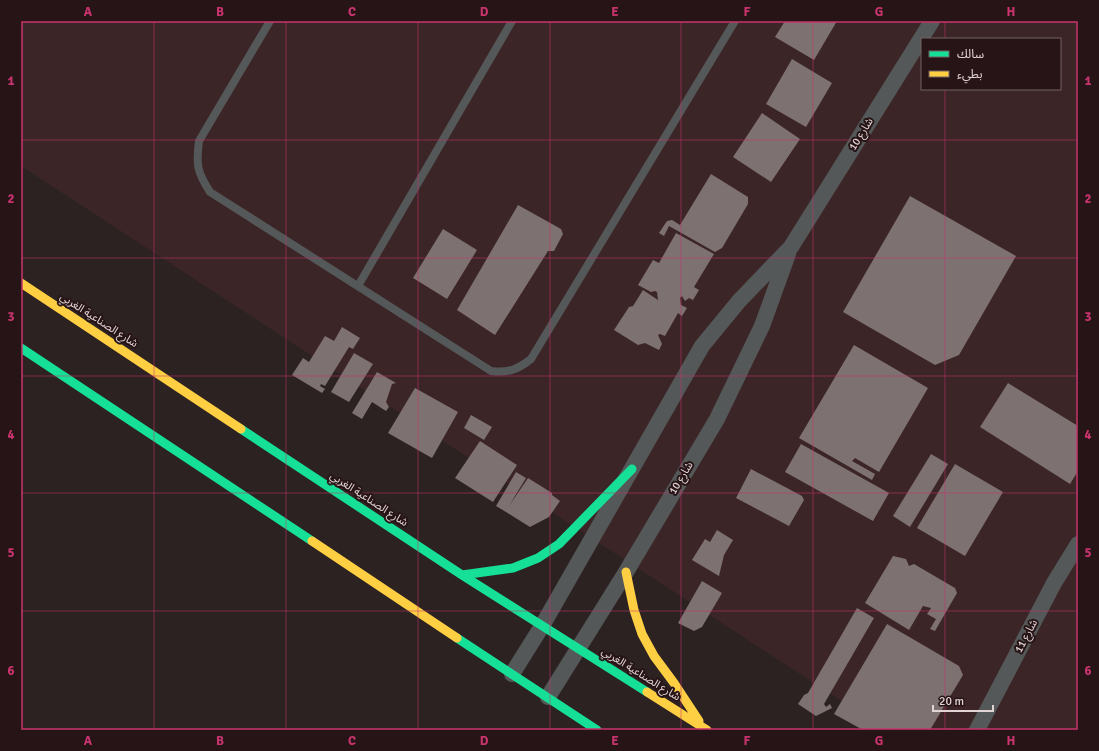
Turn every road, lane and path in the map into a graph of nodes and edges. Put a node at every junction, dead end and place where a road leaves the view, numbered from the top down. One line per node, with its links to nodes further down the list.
1 (270, 21): 9 (lane)
2 (512, 21): 9 (lane)
3 (735, 21): 9 (lane)
4 (932, 21): 5 (street, شارع 10)
5 (921, 38)
6 (921, 39): 7 (street, شارع 10)
7 (791, 247): 11 (street, شارع 10); 13 (street, شارع 10)
8 (21, 283): 14 (main road, شارع الصناعية الغربي)
9 (358, 286)
10 (21, 348): 17 (main road)
11 (632, 469): 14 (main road); 15 (street, شارع 10)
12 (1078, 544): 21 (street, شارع 11)
13 (626, 572): 16 (street, شارع 10); 19 (main road)
14 (462, 575): 15 (main road, شارع الصناعية الغربي)
15 (542, 626): 16 (main road, شارع الصناعية الغربي); 17 (street, شارع 10)
16 (578, 649): 18 (street, شارع 10); 19 (main road, شارع الصناعية الغربي)
17 (512, 674): 18 (main road)
18 (548, 698): 20 (main road)
19 (705, 728)
20 (597, 730)
21 (977, 730)

